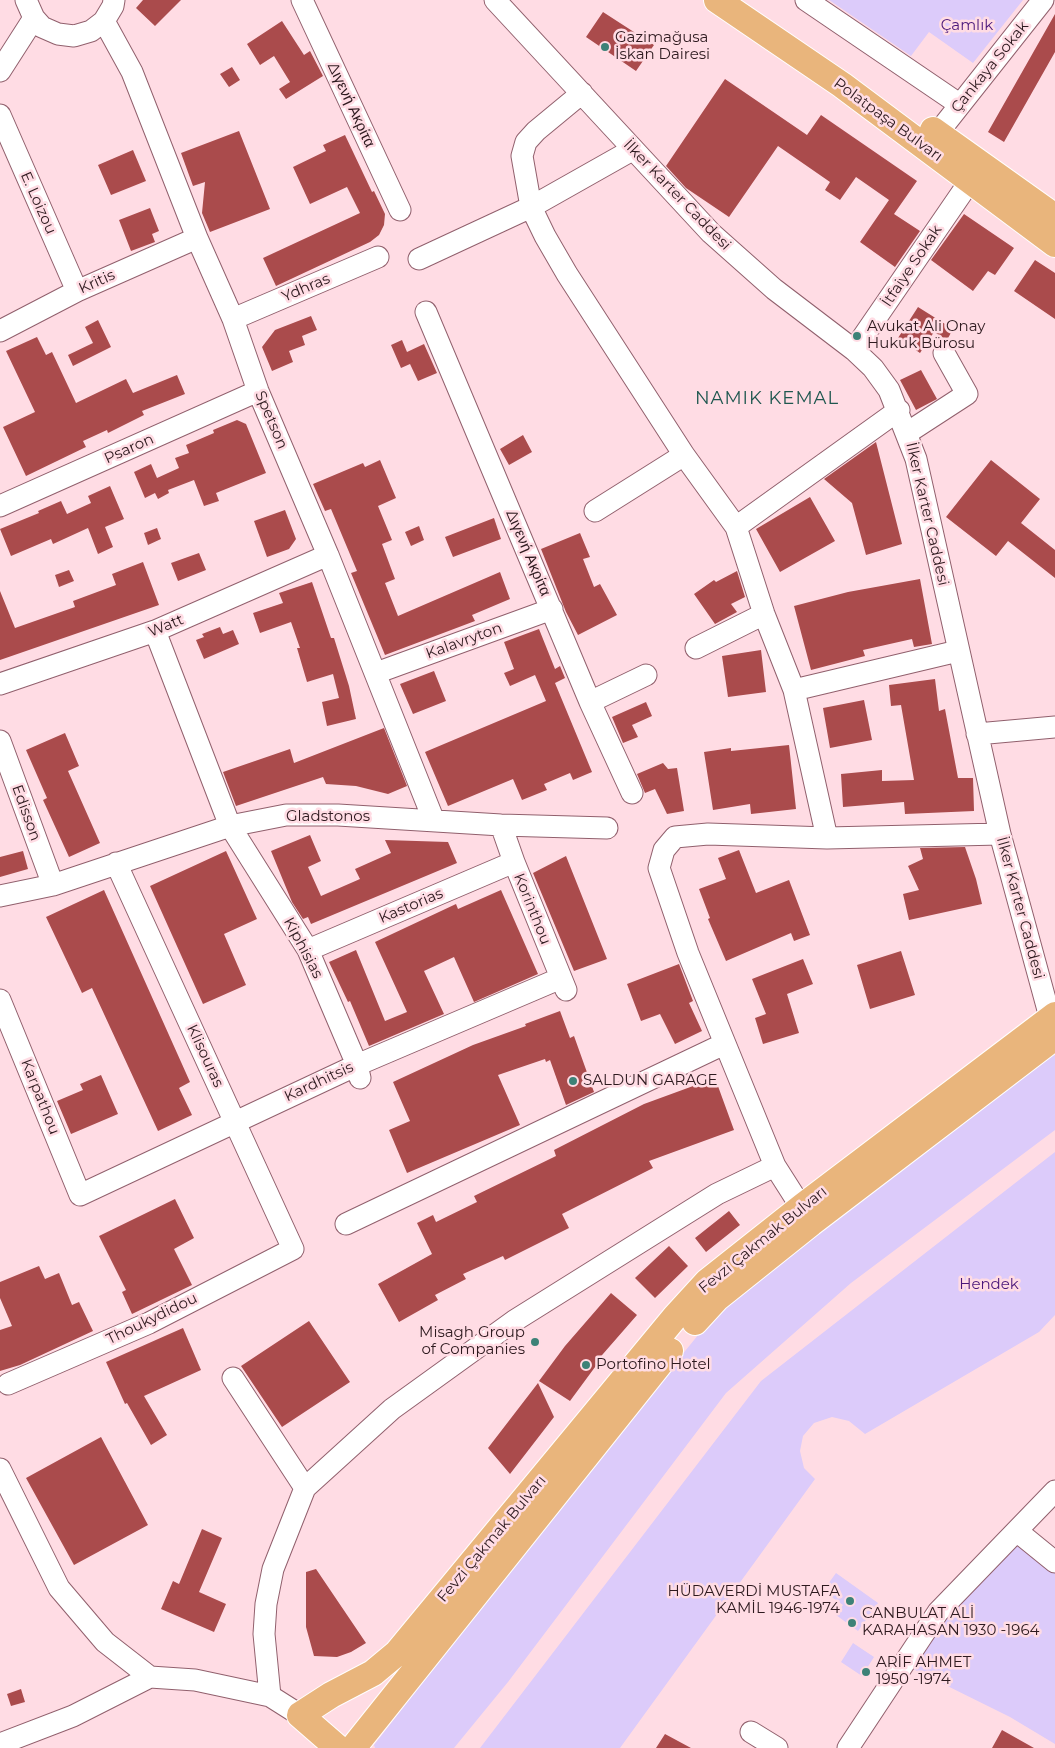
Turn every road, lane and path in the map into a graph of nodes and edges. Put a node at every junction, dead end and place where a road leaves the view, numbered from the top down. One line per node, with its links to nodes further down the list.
1 (114, 0): 9 (street)
2 (302, 0): 18 (street, Διγενή Ακρίτα)
3 (495, 0): 11 (street, İlker Karter Caddesi)
4 (717, 0): 16 (main road, Polatpaşa Bulvarı)
5 (745, 0): 14 (main road, Polatpaşa Bulvarı)
6 (806, 0): 12 (street)
7 (1043, 0): 12 (street, Çankaya Sokak)
8 (30, 9): 9 (street); 10 (street)
9 (104, 21): 20 (street, Spetson)
10 (0, 71)
11 (582, 93): 15 (street, İlker Karter Caddesi); 17 (street)
12 (959, 104): 14 (street, Çankaya Sokak)
13 (0, 115): 24 (street, E. Loizou)
14 (937, 134): 19 (main road, Polatpaşa Bulvarı)
15 (632, 150): 17 (street); 28 (street, İlker Karter Caddesi)
16 (970, 181): 21 (main road, Polatpaşa Bulvarı); 28 (street, İtfaiye Sokak)
17 (531, 206): 23 (street); 33 (street)
18 (400, 210)
19 (1055, 217)
20 (197, 238): 24 (street, Kritis); 26 (street, Spetson)
21 (1055, 244)
22 (378, 257): 26 (street, Ydhras)
23 (419, 259)
24 (77, 291): 27 (street, Kritis)
25 (426, 312): 38 (street, Διγενή Ακρίτα)
26 (233, 319): 30 (street, Spetson)
27 (0, 331)
28 (854, 350): 31 (street, İlker Karter Caddesi)
29 (944, 352): 32 (street)
30 (258, 391): 34 (street, Psaron); 37 (street, Spetson)
31 (898, 410): 32 (street, İlker Karter Caddesi); 36 (street)
32 (907, 433): 42 (street, İlker Karter Caddesi)
33 (684, 455): 35 (street); 36 (street)
34 (0, 506)
35 (595, 511)
36 (736, 527): 39 (street)
37 (328, 555): 40 (street, Watt); 43 (street, Spetson)
38 (552, 610): 43 (street, Kalavryton); 47 (street, Διγενή Ακρίτα)
39 (764, 614): 41 (street); 46 (street)
40 (155, 631): 45 (street, Watt); 54 (street, Kiphisias)
41 (696, 648)
42 (958, 651): 46 (street); 49 (street, İlker Karter Caddesi)
43 (376, 673): 52 (street, Spetson)
44 (646, 676): 47 (street)
45 (0, 684)
46 (794, 690): 57 (street)
47 (590, 702): 51 (street, Διγενή Ακρίτα)
48 (1055, 727): 49 (street)
49 (977, 734): 56 (street, İlker Karter Caddesi)
50 (0, 741): 60 (street, Edisson)
51 (632, 793)
52 (434, 820): 53 (street, Gladstonos); 54 (street, Gladstonos)
53 (502, 825): 55 (street, Gladstonos); 58 (street, Korinthou)
54 (230, 826): 59 (street, Gladstonos); 62 (street, Kiphisias)
55 (606, 828)
56 (1000, 834): 57 (street); 65 (street, İlker Karter Caddesi)
57 (827, 838): 66 (street)
58 (514, 862): 62 (street, Kastorias); 63 (street, Korinthou)
59 (116, 864): 60 (street, Gladstonos); 68 (street, Klisouras)
60 (53, 885): 61 (street, Gladstonos)
61 (0, 896)
62 (308, 950): 67 (street, Kiphisias)
63 (563, 984): 67 (street, Kardhitsis)
64 (0, 1000): 70 (street, Karpathou)
65 (1054, 1026): 71 (main road, Fevzi Çakmak Bulvarı)
66 (724, 1044): 69 (street); 72 (street)
67 (359, 1072): 68 (street, Kardhitsis)
68 (235, 1121): 70 (street, Kardhitsis); 73 (street, Klisouras)
69 (775, 1166): 71 (street); 77 (street)
70 (80, 1194)
71 (807, 1215): 83 (main road, Fevzi Çakmak Bulvarı); 87 (main road, Fevzi Çakmak Bulvarı)
72 (346, 1224)
73 (293, 1249): 75 (street, Thoukydidou)
74 (233, 1378): 77 (street)
75 (8, 1384)
76 (0, 1469): 81 (street)
77 (305, 1488): 82 (street)
78 (1055, 1491): 79 (street)
79 (1018, 1532): 80 (street); 89 (street)
80 (1055, 1562)
81 (150, 1677): 82 (street); 85 (street)
82 (270, 1696): 83 (street)
83 (300, 1715): 86 (main road)
84 (751, 1732): 88 (street)
85 (0, 1744)
86 (338, 1748)
87 (353, 1748)
88 (777, 1748)
89 (848, 1748)

